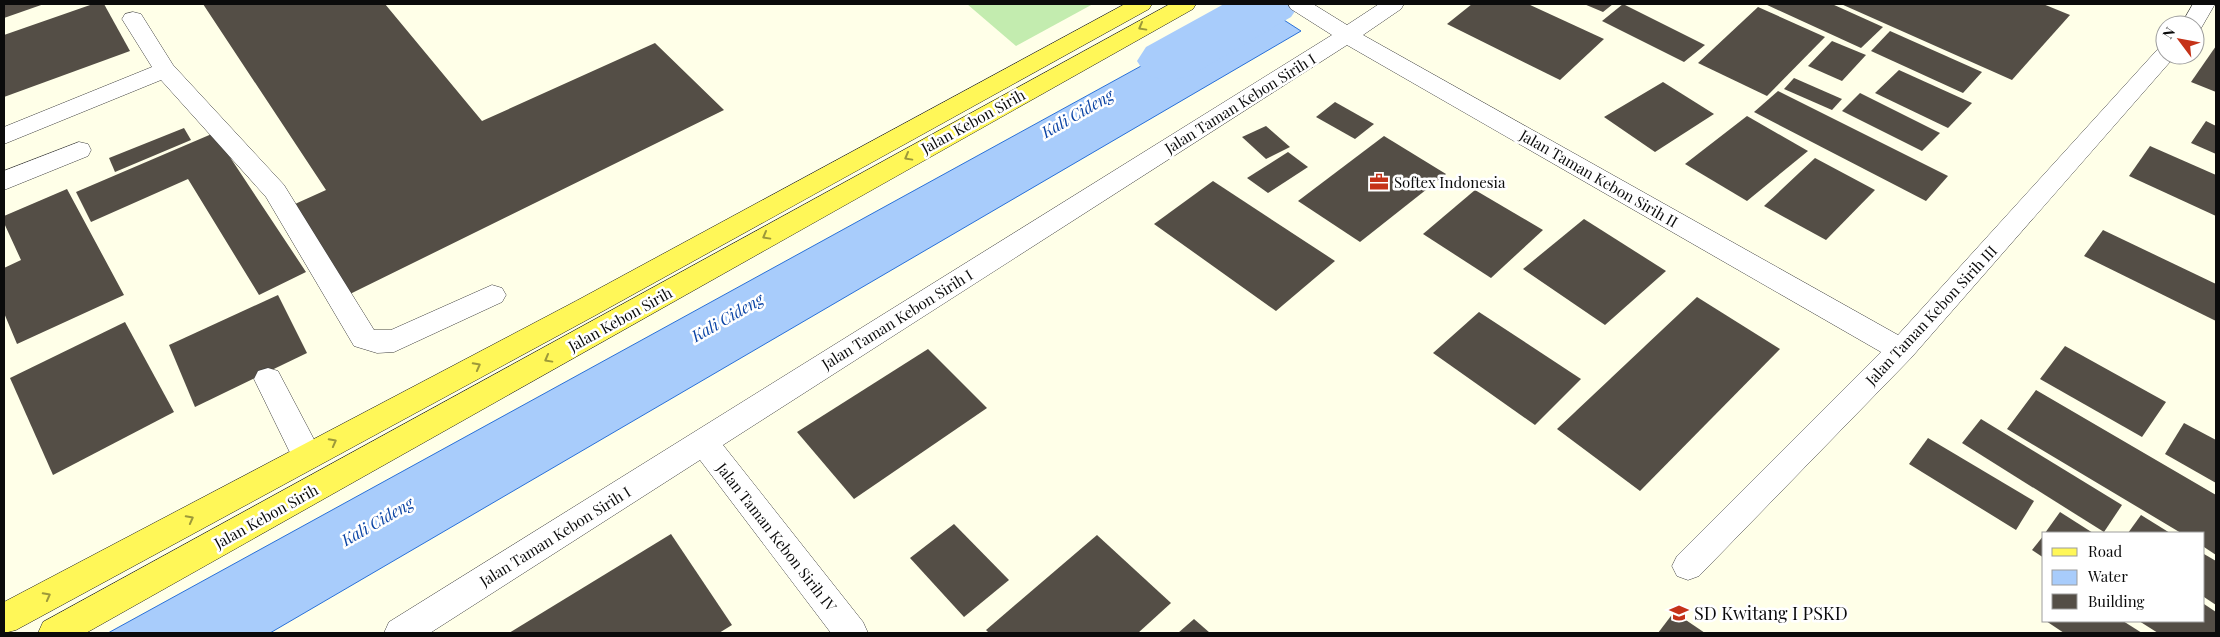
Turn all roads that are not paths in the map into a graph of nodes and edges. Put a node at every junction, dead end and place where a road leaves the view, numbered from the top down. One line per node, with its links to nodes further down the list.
1 (1141, 4): 18 (main road, Jalan Kebon Sirih, one-way to 1)
2 (1184, 4): 21 (main road, Jalan Kebon Sirih, one-way to 21)
3 (1299, 4): 8 (street, Jalan Taman Kebon Sirih II)
4 (1393, 4): 8 (street, Jalan Taman Kebon Sirih I)
5 (133, 19): 10 (street)
6 (2205, 21): 7 (street)
7 (2216, 28)
8 (1347, 35): 15 (street, Jalan Taman Kebon Sirih II); 17 (street, Jalan Taman Kebon Sirih I)
9 (2156, 65): 15 (street, Jalan Taman Kebon Sirih III)
10 (164, 70): 11 (street); 14 (street)
11 (4, 136)
12 (80, 150): 13 (street)
13 (4, 181)
14 (492, 295)
15 (1901, 350): 19 (street, Jalan Taman Kebon Sirih III)
16 (268, 379): 18 (street)
17 (702, 442): 22 (street, Jalan Taman Kebon Sirih I); 23 (street, Jalan Taman Kebon Sirih IV)
18 (307, 456): 20 (main road, Jalan Kebon Sirih, one-way to 18)
19 (1688, 566)
20 (4, 619)
21 (55, 633)
22 (401, 633)
23 (851, 633)

